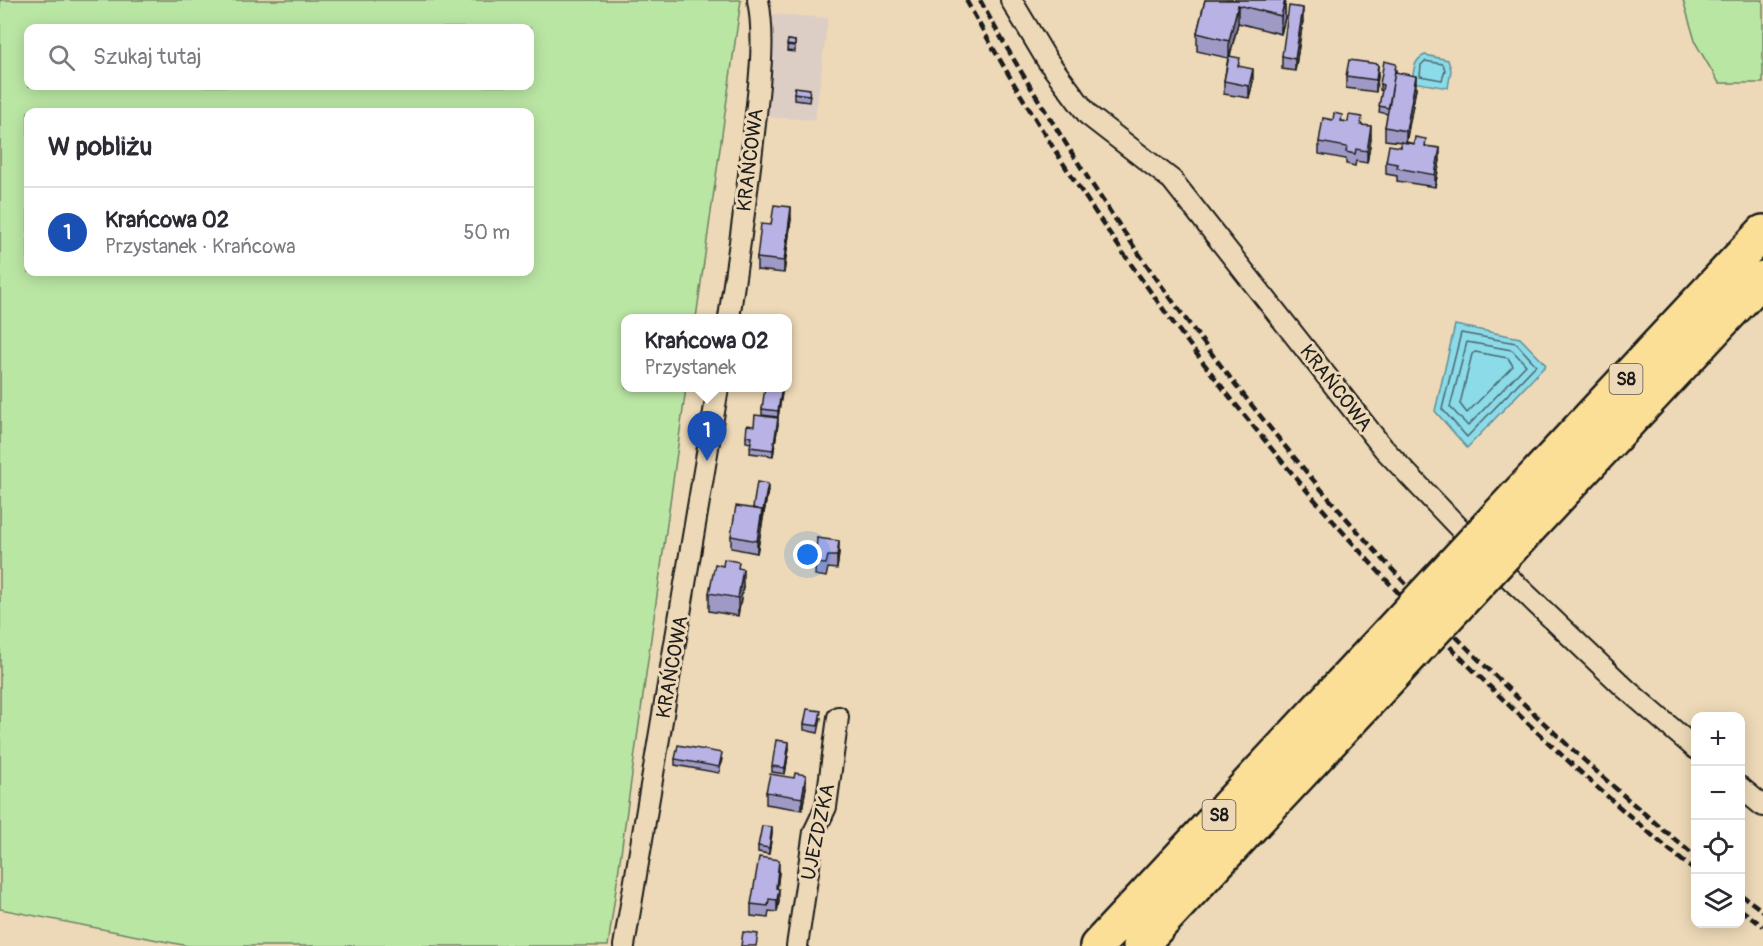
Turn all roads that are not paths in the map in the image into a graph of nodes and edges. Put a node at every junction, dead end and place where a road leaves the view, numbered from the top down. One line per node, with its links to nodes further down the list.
1 (758, 0): 5 (street, KRAŃCOWA)
2 (1011, 0): 10 (street, KRAŃCOWA)
3 (1763, 232): 7 (highway, S8)
4 (1763, 278): 7 (highway, S8)
5 (730, 314)
6 (717, 392): 13 (street, KRAŃCOWA)
7 (1500, 536): 8 (highway, S8, bridge)
8 (1353, 695): 15 (highway, S8); 16 (highway, S8)
9 (838, 717): 14 (street, UJEZDZKA)
10 (1691, 746)
11 (1745, 791): 12 (street)
12 (1763, 806)
13 (624, 946)
14 (797, 946)
15 (1097, 946)
16 (1140, 946)

